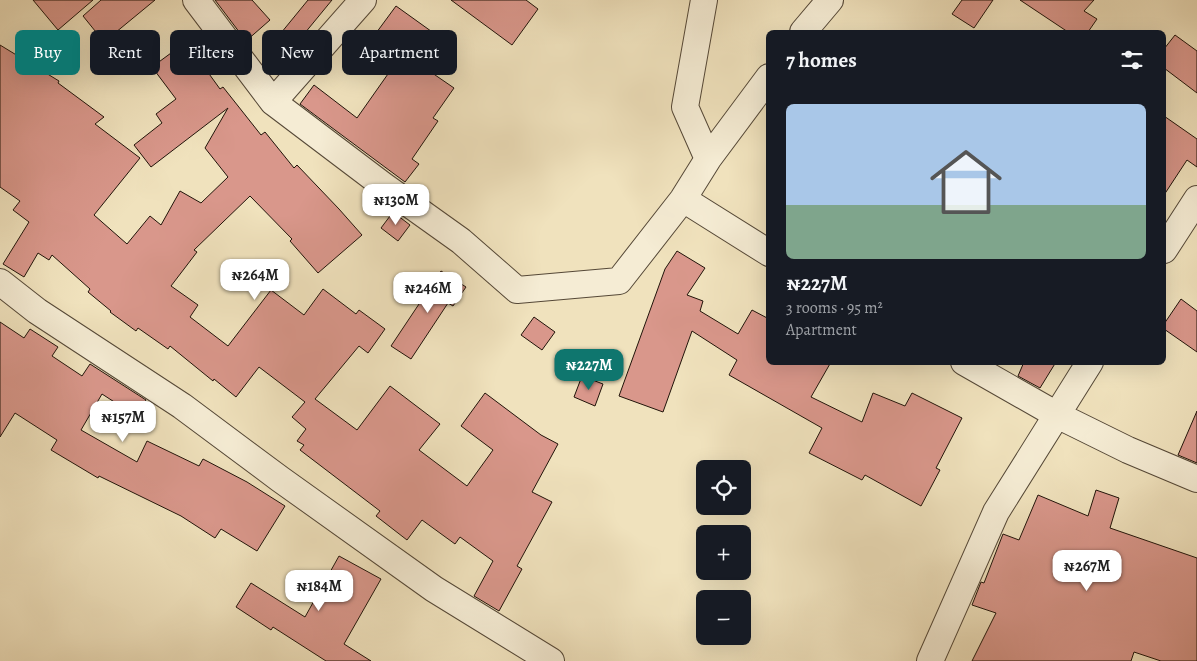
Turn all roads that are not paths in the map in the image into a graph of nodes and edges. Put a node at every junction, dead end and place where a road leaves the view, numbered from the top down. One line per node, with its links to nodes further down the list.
1 (196, 0): 7 (street)
2 (363, 0): 7 (street)
3 (704, 0): 8 (street)
4 (830, 0): 5 (street)
5 (806, 30)
6 (766, 81): 8 (street)
7 (273, 102): 9 (street)
8 (708, 159): 9 (street)
9 (683, 199): 12 (street)
10 (1197, 199): 11 (street)
11 (1166, 247)
12 (766, 251)
13 (0, 282): 18 (street)
14 (969, 365): 16 (street)
15 (1088, 365): 16 (street)
16 (1057, 414): 17 (street); 19 (street)
17 (1197, 479)
18 (552, 661)
19 (930, 661)

